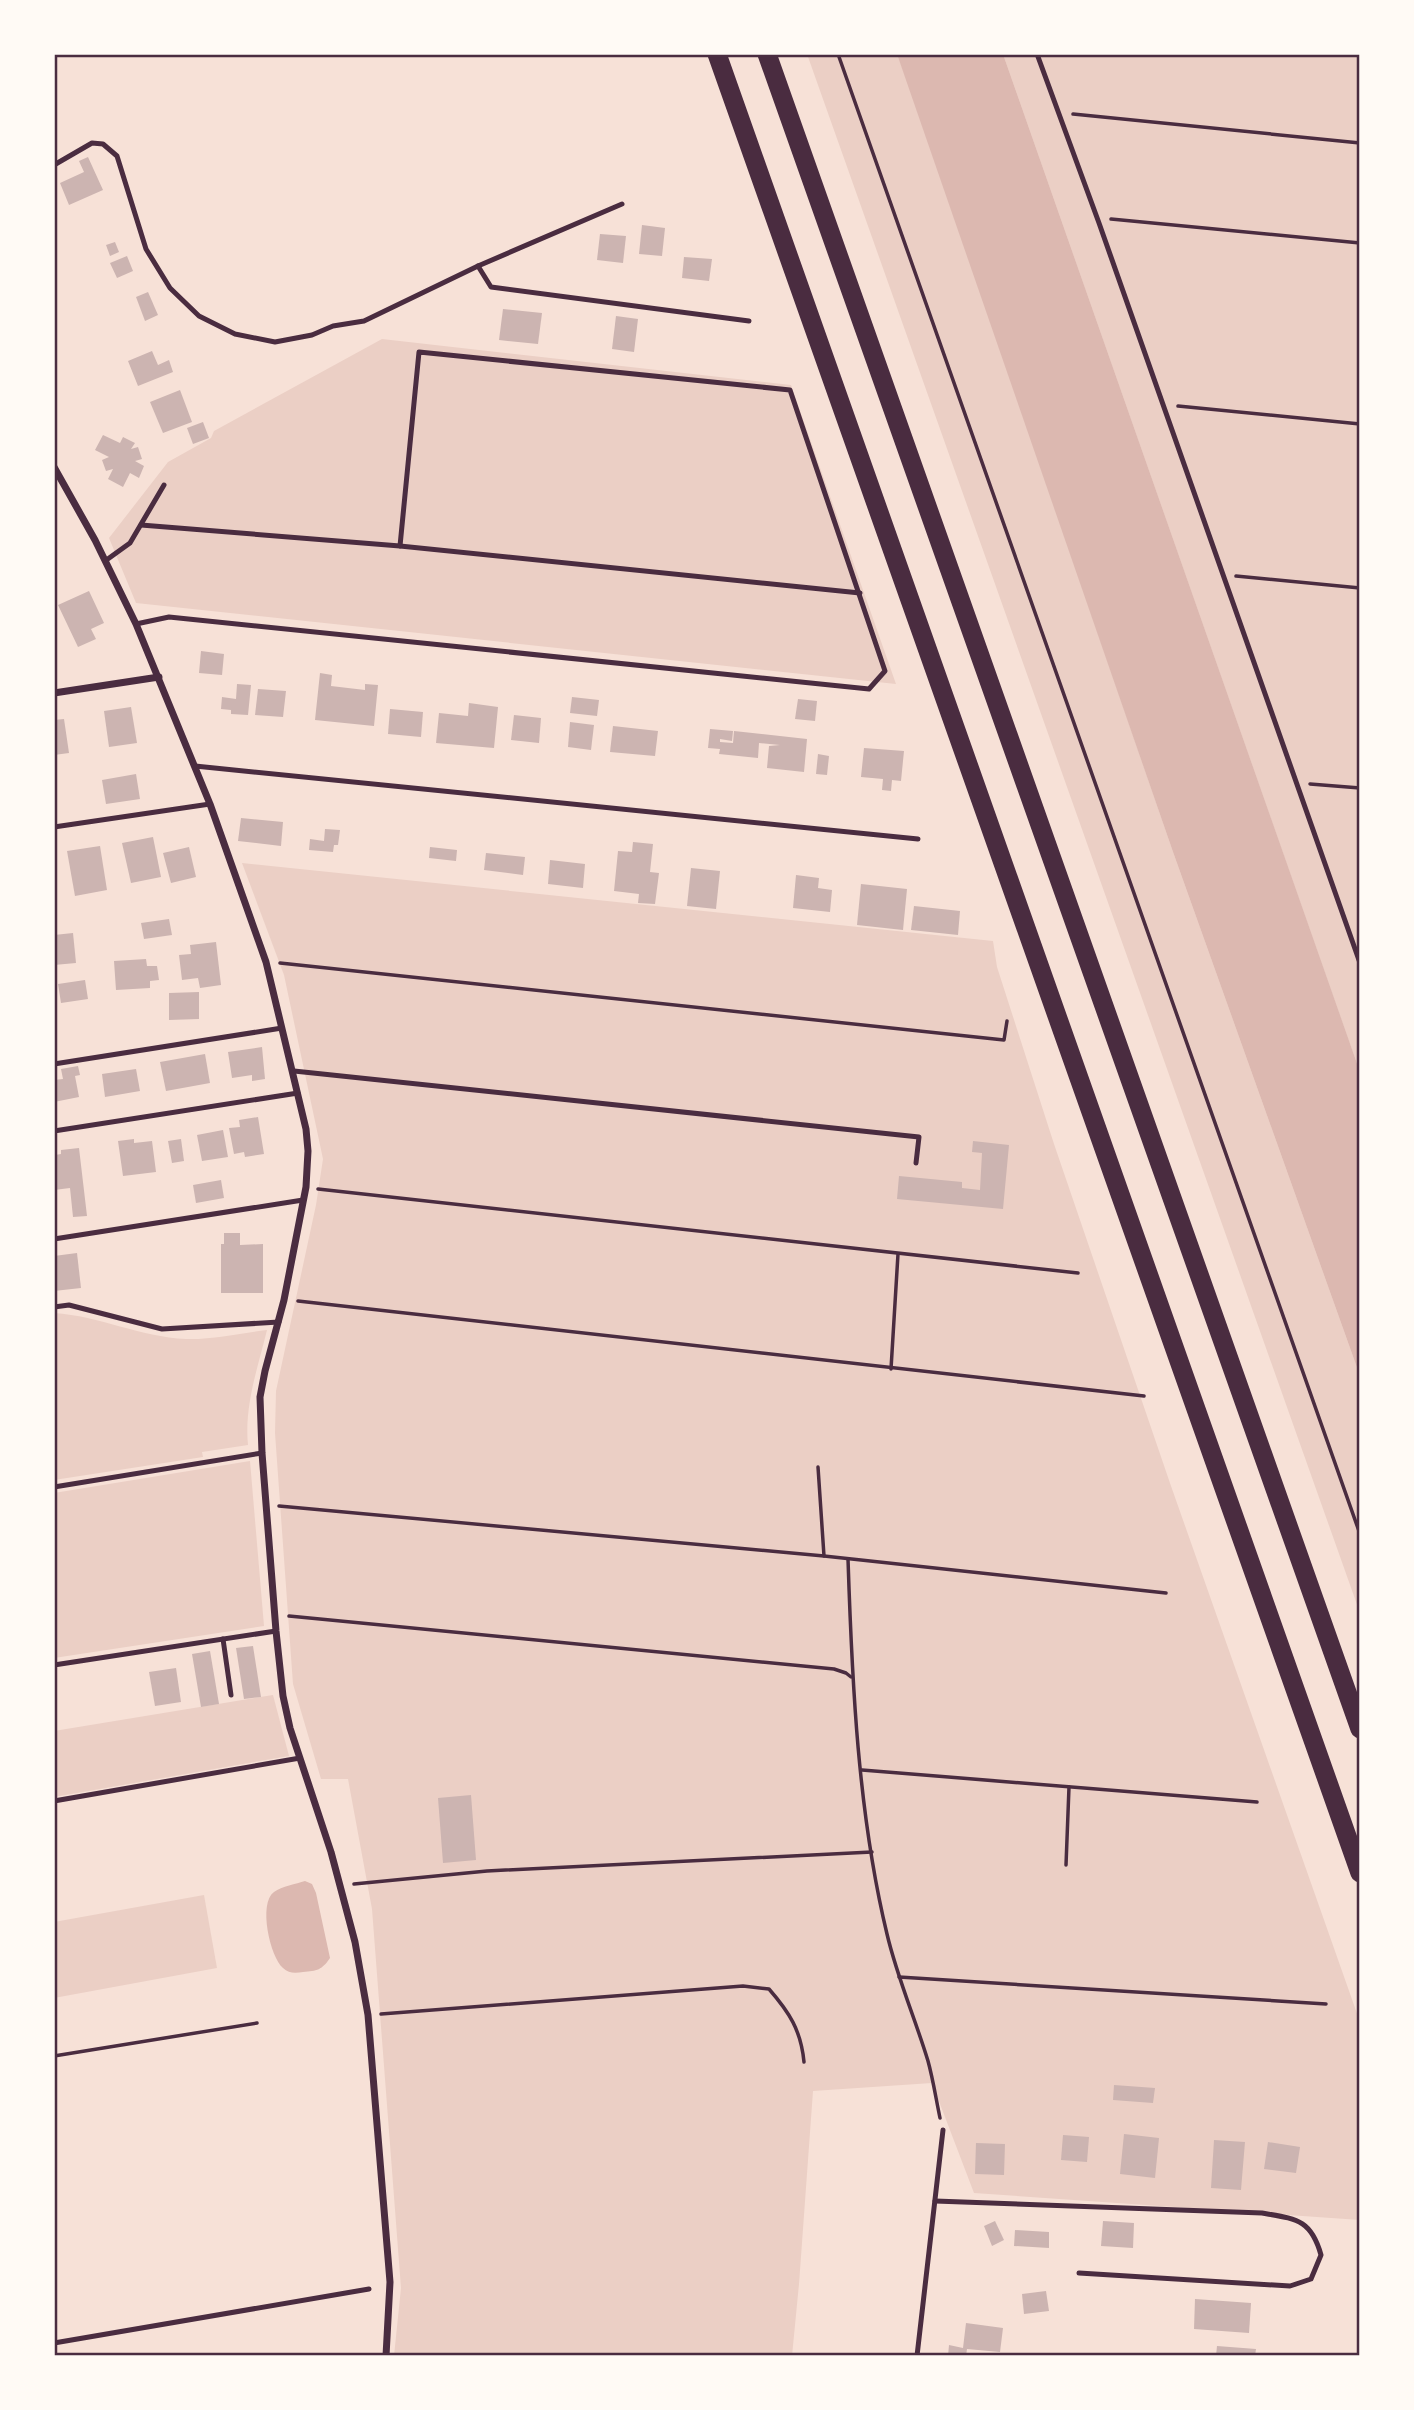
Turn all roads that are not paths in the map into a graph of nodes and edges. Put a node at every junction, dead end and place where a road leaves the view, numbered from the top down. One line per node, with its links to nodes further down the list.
1 (717, 54): 41 (highway)
2 (767, 54): 38 (highway)
3 (1037, 54): 21 (lane)
4 (54, 165): 6 (lane)
5 (622, 204): 6 (lane)
6 (478, 266): 7 (lane)
7 (749, 321)
8 (54, 467): 12 (street)
9 (164, 485): 10 (lane)
10 (141, 524): 11 (lane); 12 (lane)
11 (400, 546): 13 (lane); 13 (lane)
12 (105, 561): 14 (street)
13 (860, 593): 14 (lane)
14 (135, 624): 15 (street)
15 (159, 677): 16 (street); 17 (street)
16 (54, 693)
17 (195, 766): 18 (street); 20 (lane)
18 (210, 804): 19 (lane); 22 (street)
19 (54, 827)
20 (918, 839)
21 (1360, 963)
22 (282, 1028): 23 (lane); 24 (street)
23 (54, 1063)
24 (293, 1071): 25 (street); 27 (lane)
25 (298, 1093): 26 (lane); 28 (street)
26 (54, 1131)
27 (916, 1163)
28 (303, 1200): 29 (lane); 31 (street)
29 (54, 1239)
30 (54, 1307): 31 (lane)
31 (279, 1322): 32 (street)
32 (262, 1452): 33 (lane); 34 (street)
33 (54, 1487)
34 (276, 1631): 35 (lane); 39 (street)
35 (223, 1639): 36 (lane); 37 (lane)
36 (54, 1665)
37 (231, 1695)
38 (1360, 1728)
39 (300, 1758): 40 (lane); 47 (street)
40 (54, 1801)
41 (1360, 1873)
42 (943, 2130): 43 (lane)
43 (935, 2201): 44 (lane); 48 (lane)
44 (1079, 2273)
45 (369, 2289): 46 (lane)
46 (54, 2343)
47 (386, 2356)
48 (917, 2356)

